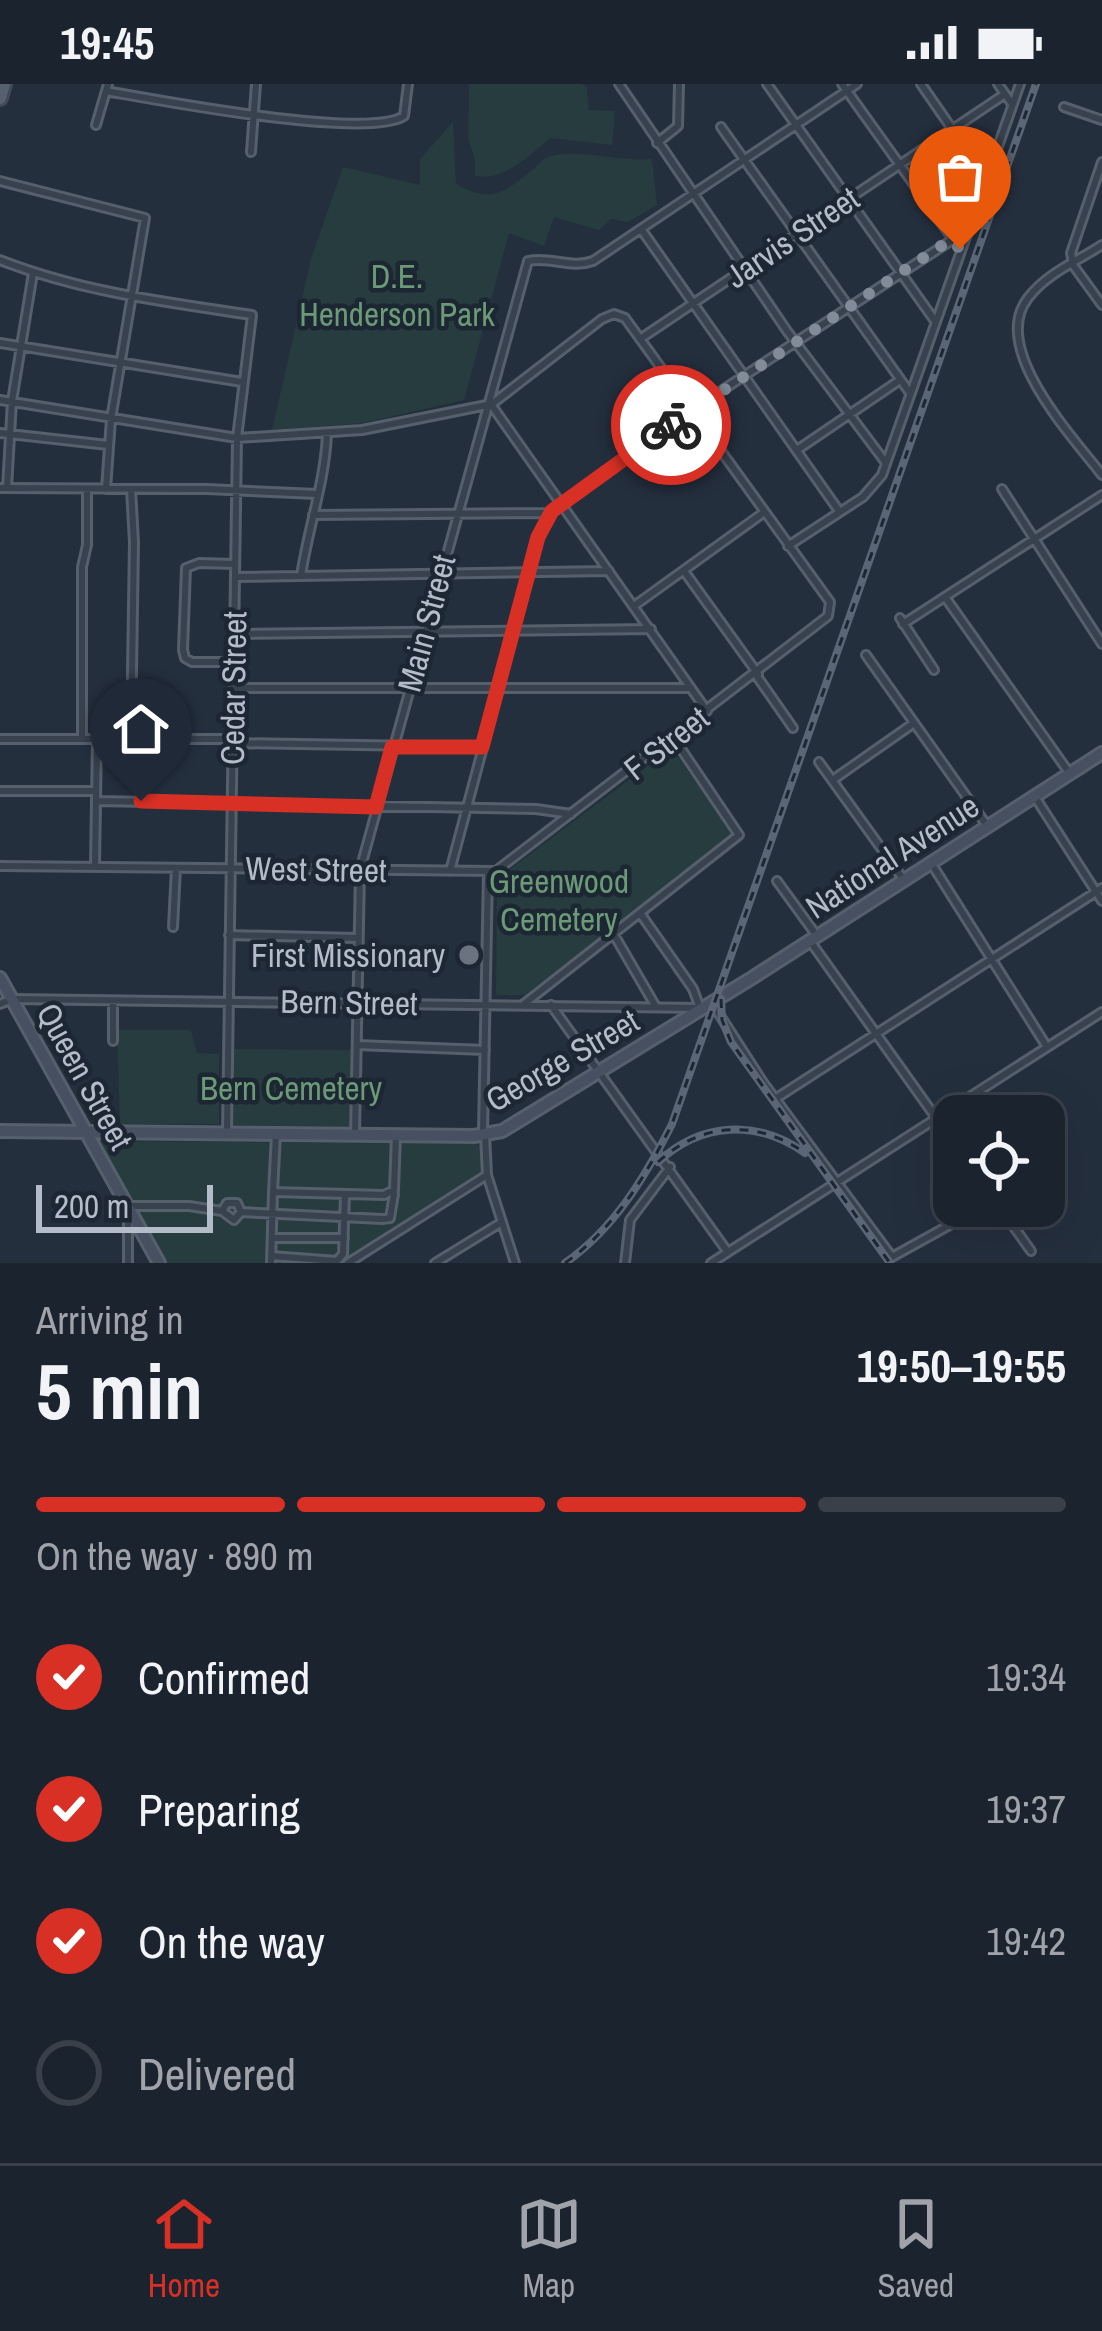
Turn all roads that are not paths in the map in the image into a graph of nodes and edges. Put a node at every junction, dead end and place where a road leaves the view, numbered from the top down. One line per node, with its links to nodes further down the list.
1 (4, 84): 14 (main road)
2 (256, 84): 17 (street)
3 (408, 84): 17 (street)
4 (619, 84): 23 (street)
5 (679, 84): 23 (street)
6 (767, 84): 21 (street)
7 (857, 84): 12 (street)
8 (921, 84): 22 (street)
9 (998, 84): 13 (street)
10 (1020, 84): 15 (street)
11 (107, 87): 17 (street); 19 (street)
12 (844, 87): 21 (street); 27 (street)
13 (1005, 94): 15 (street); 22 (street, Jarvis Street)
14 (0, 98)
15 (1012, 104): 28 (street)
16 (1064, 106): 18 (street)
17 (254, 115): 24 (street)
18 (1102, 120)
19 (96, 125)
20 (721, 127): 25 (street)
21 (795, 127): 25 (street); 31 (street)
22 (953, 129): 27 (street, Jarvis Street); 28 (street)
23 (657, 143): 30 (street)
24 (251, 152)
25 (743, 160): 30 (street); 33 (street)
26 (1102, 161): 38 (street)
27 (899, 165): 31 (street, Jarvis Street); 34 (street)
28 (986, 178): 36 (street)
29 (0, 181): 42 (street)
30 (692, 194): 32 (street); 39 (street)
31 (847, 200): 33 (street, Jarvis Street); 41 (street)
32 (641, 230): 43 (street); 58 (street, Main Street)
33 (796, 234): 39 (street, Jarvis Street); 45 (street)
34 (952, 240): 36 (street); 41 (street)
35 (1102, 244): 38 (street)
36 (960, 249): 46 (street)
37 (0, 260): 40 (street)
38 (1073, 265): 44 (street); 68 (street)
39 (744, 269): 43 (street, Jarvis Street); 49 (street)
40 (33, 273): 42 (street); 50 (street)
41 (899, 274): 45 (street); 46 (street)
42 (131, 297): 51 (street); 54 (street, Cedar Street)
43 (694, 303): 47 (street, Jarvis Street); 52 (street)
44 (1102, 305)
45 (848, 308): 49 (street); 53 (street)
46 (935, 322): 55 (street)
47 (640, 339): 58 (street); 59 (street)
48 (0, 343): 50 (street)
49 (796, 343): 52 (street); 60 (street)
50 (21, 346): 51 (street); 57 (street)
51 (121, 362): 54 (street); 61 (street)
52 (746, 377): 59 (street); 66 (street)
53 (900, 380): 55 (street); 60 (street)
54 (242, 382): 64 (street, Cedar Street)
55 (910, 393): 67 (street)
56 (0, 400): 57 (street)
57 (12, 401): 61 (street); 62 (street)
58 (489, 403): 63 (street); 77 (street); 81 (street, Main Street)
59 (692, 412): 77 (street); 79 (street)
60 (849, 414): 66 (street); 67 (street)
61 (111, 419): 64 (street); 65 (street)
62 (4, 433): 65 (street); 69 (street)
63 (327, 434): 64 (street); 75 (street)
64 (237, 439): 74 (street, Cedar Street)
65 (108, 445): 72 (street)
66 (797, 450): 80 (street)
67 (886, 463): 80 (street)
68 (1102, 475)
69 (3, 488): 71 (street)
70 (130, 488): 72 (street); 74 (street); 112 (street)
71 (87, 489): 72 (street); 110 (street)
72 (106, 489)
73 (1002, 489): 83 (street)
74 (236, 490): 75 (street); 85 (street, Cedar Street)
75 (317, 494): 82 (street)
76 (1102, 495): 83 (street)
77 (563, 504): 78 (street); 86 (street)
78 (551, 513): 81 (street); 89 (street)
79 (764, 513): 84 (street); 87 (street)
80 (840, 513): 84 (street)
81 (456, 514): 82 (street); 88 (street, Main Street)
82 (313, 515): 90 (street)
83 (1035, 540): 92 (street); 98 (street)
84 (788, 546): 102 (street, F Street)
85 (235, 564): 91 (street, Cedar Street); 100 (street)
86 (609, 571): 89 (street); 93 (street)
87 (684, 571): 93 (street); 102 (street)
88 (439, 572): 89 (street); 90 (street); 96 (street, Main Street)
89 (530, 572): 95 (street)
90 (302, 576): 91 (street)
91 (235, 578): 97 (street, Cedar Street)
92 (945, 597): 101 (street); 120 (street)
93 (634, 606): 94 (street)
94 (651, 629): 95 (street); 104 (street)
95 (515, 630): 96 (street); 106 (street)
96 (424, 632): 97 (street); 105 (street, Main Street)
97 (234, 634): 100 (street, Cedar Street)
98 (1102, 644)
99 (866, 655): 108 (street)
100 (233, 662): 103 (street, Cedar Street)
101 (934, 670)
102 (757, 675): 107 (street, F Street); 109 (street)
103 (233, 688): 105 (street); 115 (street, Cedar Street)
104 (692, 688): 106 (street); 107 (street)
105 (408, 689): 106 (street); 116 (street, Main Street)
106 (498, 689): 117 (street)
107 (707, 711): 113 (street, F Street)
108 (914, 723): 121 (street); 130 (street)
109 (793, 728)
110 (82, 737): 111 (street); 114 (street)
111 (97, 737): 112 (street); 123 (street)
112 (131, 737): 115 (street)
113 (673, 737): 129 (street, F Street); 143 (street)
114 (0, 739)
115 (232, 741): 116 (street); 126 (street, Cedar Street)
116 (392, 747): 117 (street); 127 (street, Main Street)
117 (482, 747): 128 (street)
118 (1102, 753): 120 (street, National Avenue)
119 (819, 761): 121 (street)
120 (1070, 773): 124 (street, National Avenue)
121 (832, 780): 139 (street)
122 (0, 790): 123 (street)
123 (96, 791): 125 (street)
124 (1035, 796): 130 (street, National Avenue); 141 (street)
125 (96, 801): 126 (street); 133 (street)
126 (232, 801): 127 (street); 135 (street, Cedar Street)
127 (376, 807): 128 (street); 136 (street, Main Street)
128 (466, 808): 129 (street); 137 (street)
129 (574, 814): 138 (street, F Street)
130 (988, 827): 131 (street, National Avenue)
131 (931, 863): 139 (street, National Avenue); 149 (street)
132 (0, 866): 133 (street, West Street)
133 (95, 866): 134 (street, West Street)
134 (176, 868): 135 (street, West Street); 144 (street)
135 (230, 868): 136 (street, West Street); 146 (street, Cedar Street)
136 (360, 870): 137 (street, West Street); 147 (street, Main Street)
137 (450, 871): 138 (street, West Street)
138 (488, 872): 156 (street)
139 (904, 880): 148 (street, National Avenue)
140 (777, 881): 148 (street)
141 (1099, 890): 142 (street); 149 (street)
142 (1102, 901)
143 (640, 913): 145 (street); 159 (street)
144 (173, 927)
145 (614, 933): 157 (street); 160 (street)
146 (229, 935): 147 (street); 154 (street, Cedar Street)
147 (358, 938): 155 (street, Main Street)
148 (814, 938): 159 (street, National Avenue); 162 (street)
149 (992, 960): 162 (street); 165 (street)
150 (1, 979): 151 (street); 152 (street, Queen Street)
151 (0, 989)
152 (6, 1001): 153 (street, Bern Street); 172 (street, Queen Street)
153 (113, 1001): 154 (street, Bern Street); 163 (street)
154 (228, 1001): 155 (street, Bern Street); 174 (street, Cedar Street)
155 (358, 1003): 156 (street, Bern Street); 164 (street, Main Street)
156 (486, 1005): 157 (street, Bern Street); 166 (street)
157 (523, 1005): 158 (street, Bern Street)
158 (551, 1005): 160 (street, Bern Street); 167 (street)
159 (706, 1005): 160 (street, Bern Street); 167 (street, George Street); 169 (street)
160 (656, 1007)
161 (1102, 1012): 165 (street)
162 (876, 1034): 169 (street); 170 (street)
163 (112, 1041)
164 (356, 1045): 166 (street); 176 (street, Main Street)
165 (1047, 1047): 168 (street)
166 (485, 1050): 178 (street)
167 (602, 1071): 178 (street, George Street); 179 (street)
168 (972, 1095)
169 (775, 1099): 181 (street)
170 (933, 1114)
171 (933, 1120): 181 (street)
172 (85, 1130): 173 (street, George Street); 174 (street, George Street); 185 (street, Queen Street)
173 (0, 1131)
174 (227, 1133): 175 (street, George Street)
175 (276, 1134): 176 (street, George Street); 183 (street)
176 (356, 1135): 177 (street, George Street)
177 (396, 1135): 178 (street, George Street); 182 (street)
178 (484, 1135): 180 (street)
179 (670, 1167): 196 (street); 203 (street)
180 (487, 1175): 190 (street); 200 (street)
181 (836, 1182): 191 (street); 196 (street)
182 (394, 1190): 184 (street); 189 (street)
183 (273, 1192): 184 (street); 188 (street)
184 (345, 1194): 189 (street)
185 (132, 1211): 186 (street); 198 (street); 199 (street, Queen Street)
186 (221, 1211): 187 (street); 187 (street)
187 (241, 1212): 188 (street)
188 (273, 1214): 189 (street); 193 (street)
189 (344, 1216): 194 (street)
190 (502, 1222): 201 (street); 202 (street)
191 (946, 1227)
192 (1014, 1227): 195 (street)
193 (272, 1238): 194 (street); 197 (street)
194 (344, 1238): 197 (street)
195 (1031, 1251)
196 (728, 1252): 204 (street)
197 (271, 1259)
198 (128, 1263)
199 (159, 1263)
200 (348, 1263)
201 (434, 1263)
202 (515, 1263)
203 (625, 1263)
204 (711, 1263)

